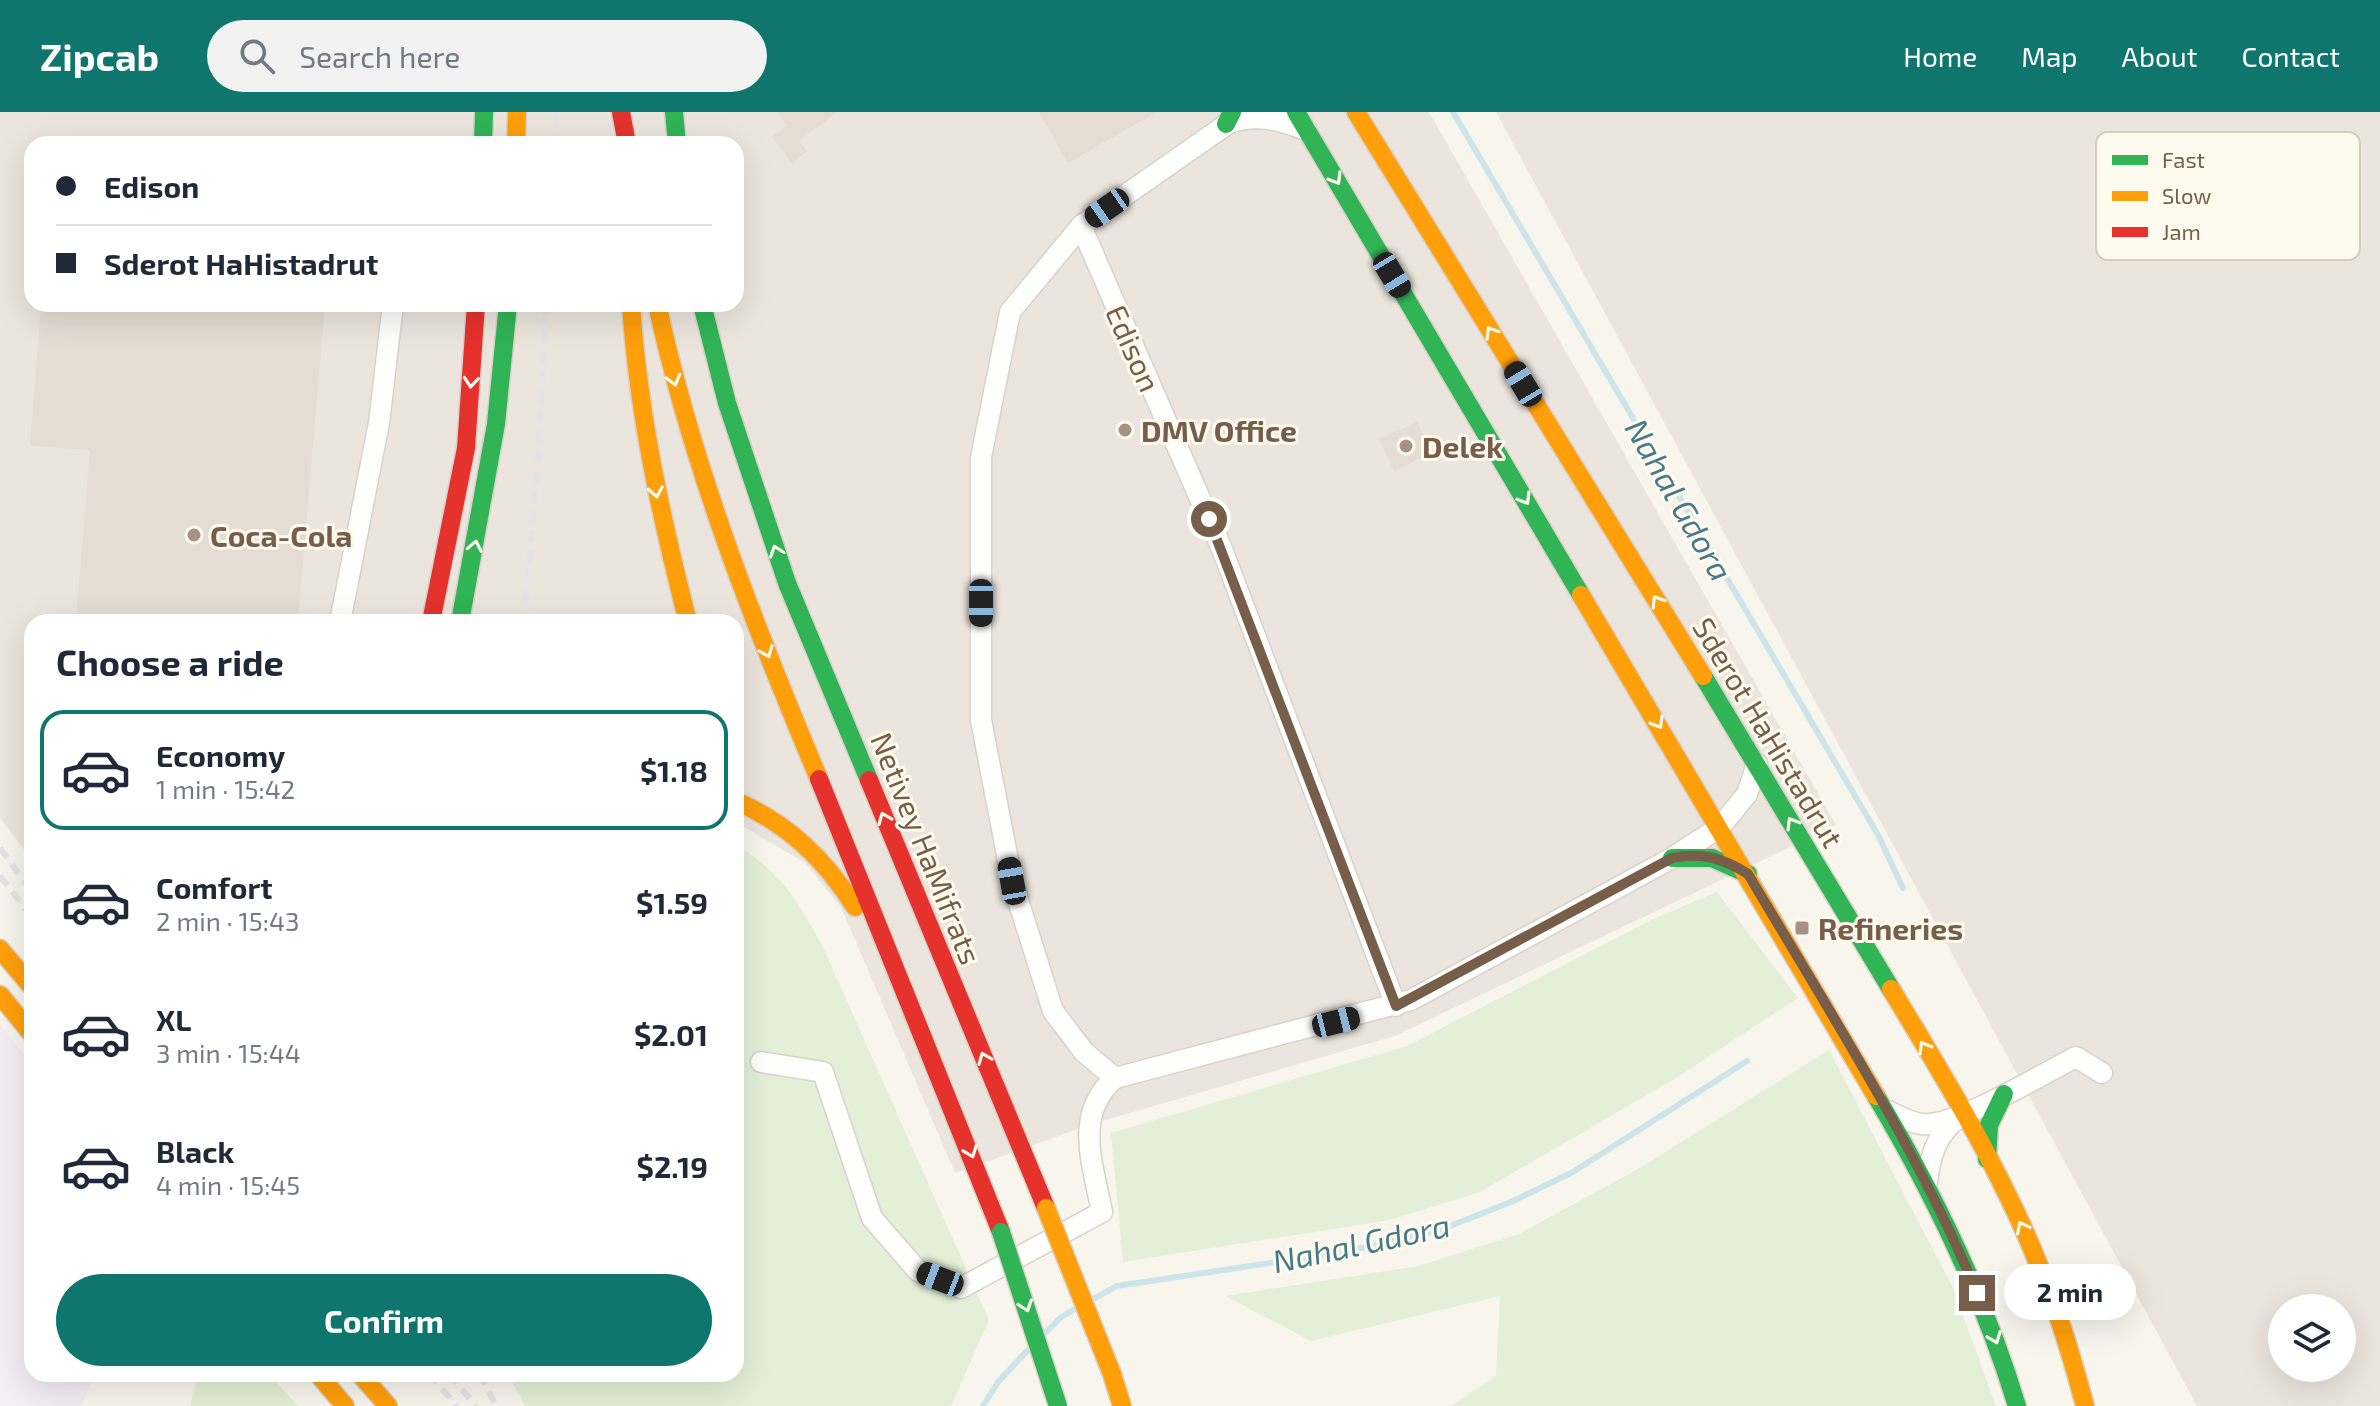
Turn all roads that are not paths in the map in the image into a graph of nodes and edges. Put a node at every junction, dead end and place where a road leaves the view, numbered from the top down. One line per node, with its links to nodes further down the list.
1 (484, 112): 9 (main road)
2 (517, 112): 10 (main road)
3 (674, 112): 12 (main road)
4 (1245, 112): 7 (street)
5 (1356, 112): 24 (main road, Sderot HaHistadrut, one-way to 5)
6 (621, 113): 11 (main road)
7 (1229, 118): 8 (street); 13 (street)
8 (1301, 121): 25 (main road, one-way to 25)
9 (483, 136)
10 (516, 136)
11 (624, 136)
12 (676, 136)
13 (1081, 226): 33 (street, Edison); 37 (street)
14 (392, 312): 20 (street)
15 (475, 312): 21 (main road, one-way to 21)
16 (508, 312): 22 (main road, one-way to 16)
17 (632, 312): 23 (main road, one-way to 23)
18 (659, 312): 39 (main road, one-way to 39)
19 (704, 312): 49 (main road, Netivey HaMifrats, one-way to 19, bridge)
20 (342, 614)
21 (433, 614)
22 (462, 614)
23 (686, 614)
24 (1757, 764): 27 (street); 41 (main road, Sderot HaHistadrut, one-way to 24)
25 (1703, 799): 27 (main road); 28 (street)
26 (744, 805): 39 (main road)
27 (1720, 827): 28 (street); 29 (main road)
28 (1672, 858): 29 (main road); 33 (street)
29 (1748, 874): 40 (main road)
30 (0, 949): 31 (main road)
31 (24, 978)
32 (0, 995): 34 (main road)
33 (1396, 1006): 37 (street)
34 (24, 1024)
35 (761, 1062): 37 (street)
36 (2102, 1073): 38 (street)
37 (1115, 1078)
38 (2004, 1094): 41 (street); 42 (main road)
39 (954, 1107): 48 (main road, one-way to 48, bridge)
40 (1886, 1110): 41 (street); 43 (main road)
41 (1963, 1114): 42 (main road, Sderot HaHistadrut); 43 (street)
42 (1987, 1159): 51 (main road, Sderot HaHistadrut, one-way to 42)
43 (1927, 1183): 50 (main road, one-way to 50)
44 (325, 1382): 46 (main road)
45 (367, 1382): 47 (main road)
46 (345, 1406)
47 (388, 1406)
48 (1058, 1406)
49 (1122, 1406)
50 (2017, 1406)
51 (2085, 1406)

